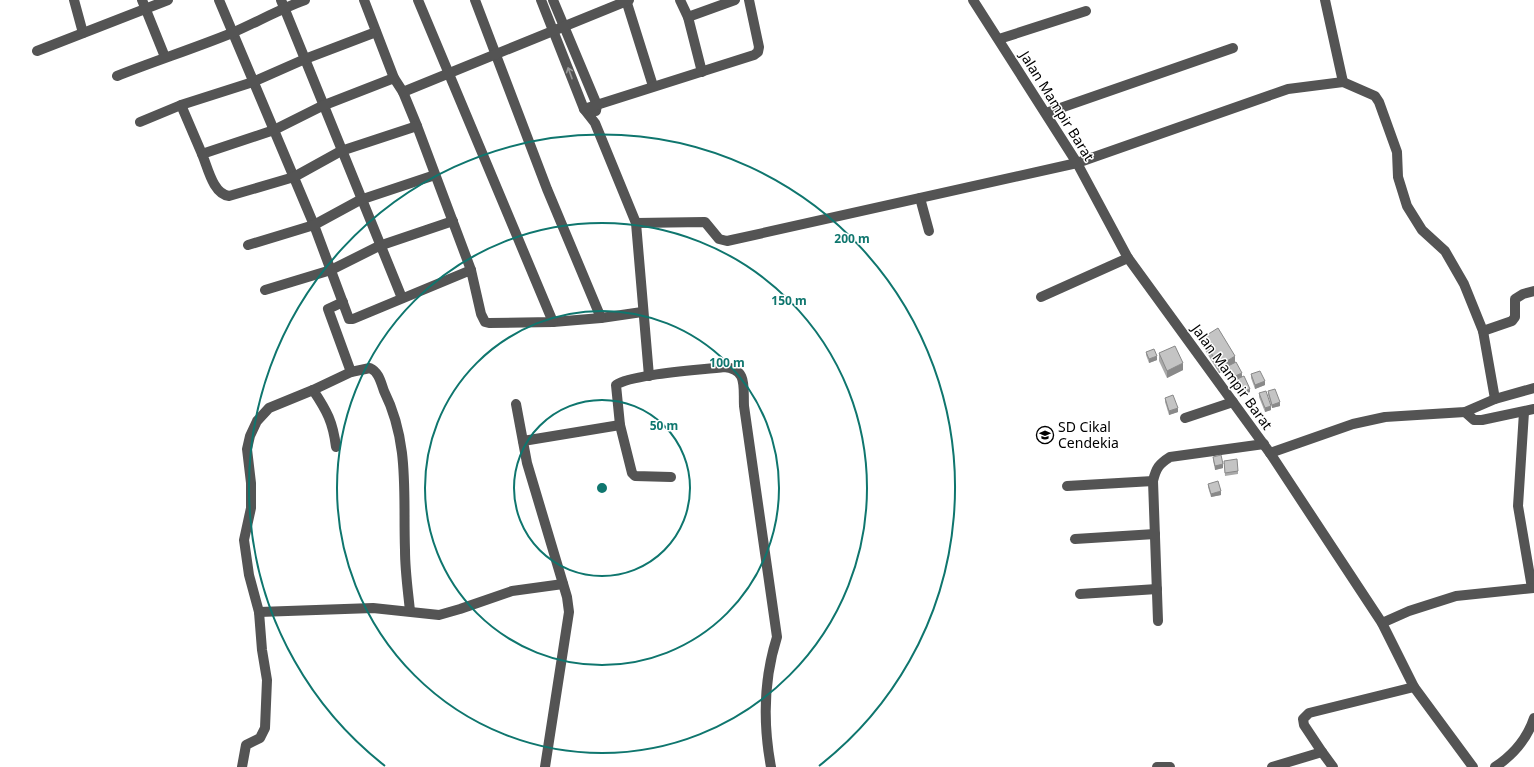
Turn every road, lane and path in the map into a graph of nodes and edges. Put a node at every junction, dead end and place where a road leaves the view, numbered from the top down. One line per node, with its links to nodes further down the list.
1 (74, 0): 23 (street)
2 (168, 0): 16 (street)
3 (219, 0): 21 (street)
4 (305, 0): 17 (street)
5 (364, 0): 22 (street)
6 (418, 0): 31 (street)
7 (475, 0): 27 (street)
8 (542, 0): 20 (street)
9 (553, 0): 20 (street)
10 (627, 0): 20 (street); 36 (street)
11 (680, 0): 19 (street)
12 (735, 0): 19 (street)
13 (749, 0): 30 (street)
14 (973, 0): 24 (street, Jalan Mampir Barat)
15 (1325, 0): 35 (street)
16 (144, 4): 23 (street); 28 (street)
17 (282, 4): 21 (street); 29 (street)
18 (1086, 11): 24 (street)
19 (688, 17): 30 (street)
20 (559, 28): 27 (street); 38 (street); 41 (street, one-way to 20)
21 (232, 32): 28 (street); 34 (street)
22 (376, 32): 29 (street); 33 (street)
23 (83, 33): 26 (street)
24 (999, 39): 42 (street, Jalan Mampir Barat)
25 (1233, 48): 42 (street)
26 (37, 51)
27 (496, 53): 31 (street); 69 (street)
28 (165, 57): 32 (street)
29 (305, 59): 34 (street); 40 (street)
30 (702, 72): 36 (street)
31 (448, 73): 37 (street); 70 (street)
32 (117, 76)
33 (394, 78): 37 (street); 40 (street)
34 (254, 82): 39 (street); 46 (street)
35 (1343, 82): 49 (street); 71 (street)
36 (653, 86): 38 (street)
37 (403, 92): 45 (street)
38 (597, 105): 41 (street); 44 (street)
39 (181, 106): 43 (street); 48 (street)
40 (322, 106): 46 (street); 47 (street)
41 (584, 109): 44 (street)
42 (1046, 113): 49 (street, Jalan Mampir Barat)
43 (140, 122)
44 (594, 123): 55 (street)
45 (417, 126): 47 (street); 50 (street)
46 (274, 130): 48 (street); 51 (street)
47 (340, 151): 51 (street); 53 (street)
48 (202, 154): 51 (street)
49 (1076, 163): 52 (street); 60 (street, Jalan Mampir Barat)
50 (435, 175): 53 (street); 54 (street)
51 (294, 177): 56 (street)
52 (920, 198): 55 (street); 57 (street)
53 (360, 200): 56 (street); 59 (street)
54 (453, 221): 59 (street); 62 (street)
55 (636, 223): 68 (street)
56 (314, 224): 58 (street); 61 (street)
57 (929, 231)
58 (248, 245)
59 (379, 246): 61 (street); 66 (street)
60 (1128, 258): 65 (street); 77 (street, Jalan Mampir Barat)
61 (331, 270): 63 (street); 67 (street)
62 (471, 270): 66 (street); 70 (street)
63 (265, 290)
64 (1534, 292): 71 (street)
65 (1041, 297)
66 (402, 298): 67 (street)
67 (343, 302): 72 (street)
68 (642, 312): 69 (street); 73 (street)
69 (601, 318): 70 (street)
70 (553, 322)
71 (1483, 331): 76 (street)
72 (351, 372): 75 (street); 97 (street)
73 (649, 376): 83 (street); 105 (street)
74 (1534, 388): 76 (street)
75 (313, 390): 85 (street); 96 (street)
76 (1495, 399): 80 (street)
77 (1233, 402): 82 (street); 86 (street, Jalan Mampir Barat)
78 (516, 404): 84 (street)
79 (1534, 409): 81 (street)
80 (1465, 412): 81 (street); 86 (street)
81 (1524, 412): 93 (street)
82 (1185, 418)
83 (620, 426): 84 (street); 87 (street)
84 (523, 442): 92 (street)
85 (336, 447)
86 (1267, 449): 88 (street); 99 (street, Jalan Mampir Barat)
87 (671, 477)
88 (1153, 481): 89 (street); 90 (street)
89 (1068, 486)
90 (1155, 534): 91 (street); 94 (street)
91 (1075, 539)
92 (563, 584): 97 (street); 104 (street)
93 (1533, 588): 99 (street)
94 (1157, 589): 95 (street); 98 (street)
95 (1080, 594)
96 (259, 612): 97 (street); 103 (street)
97 (410, 612)
98 (1158, 621)
99 (1382, 623): 100 (street, Jalan Mampir Barat)
100 (1414, 687): 102 (street); 110 (street, Jalan Mampir Barat)
101 (1534, 718): 111 (street)
102 (1322, 752): 108 (street); 109 (street)
103 (242, 767)
104 (545, 767)
105 (771, 767)
106 (1157, 767): 107 (street)
107 (1170, 767)
108 (1272, 767)
109 (1333, 767)
110 (1473, 767)
111 (1495, 767)

